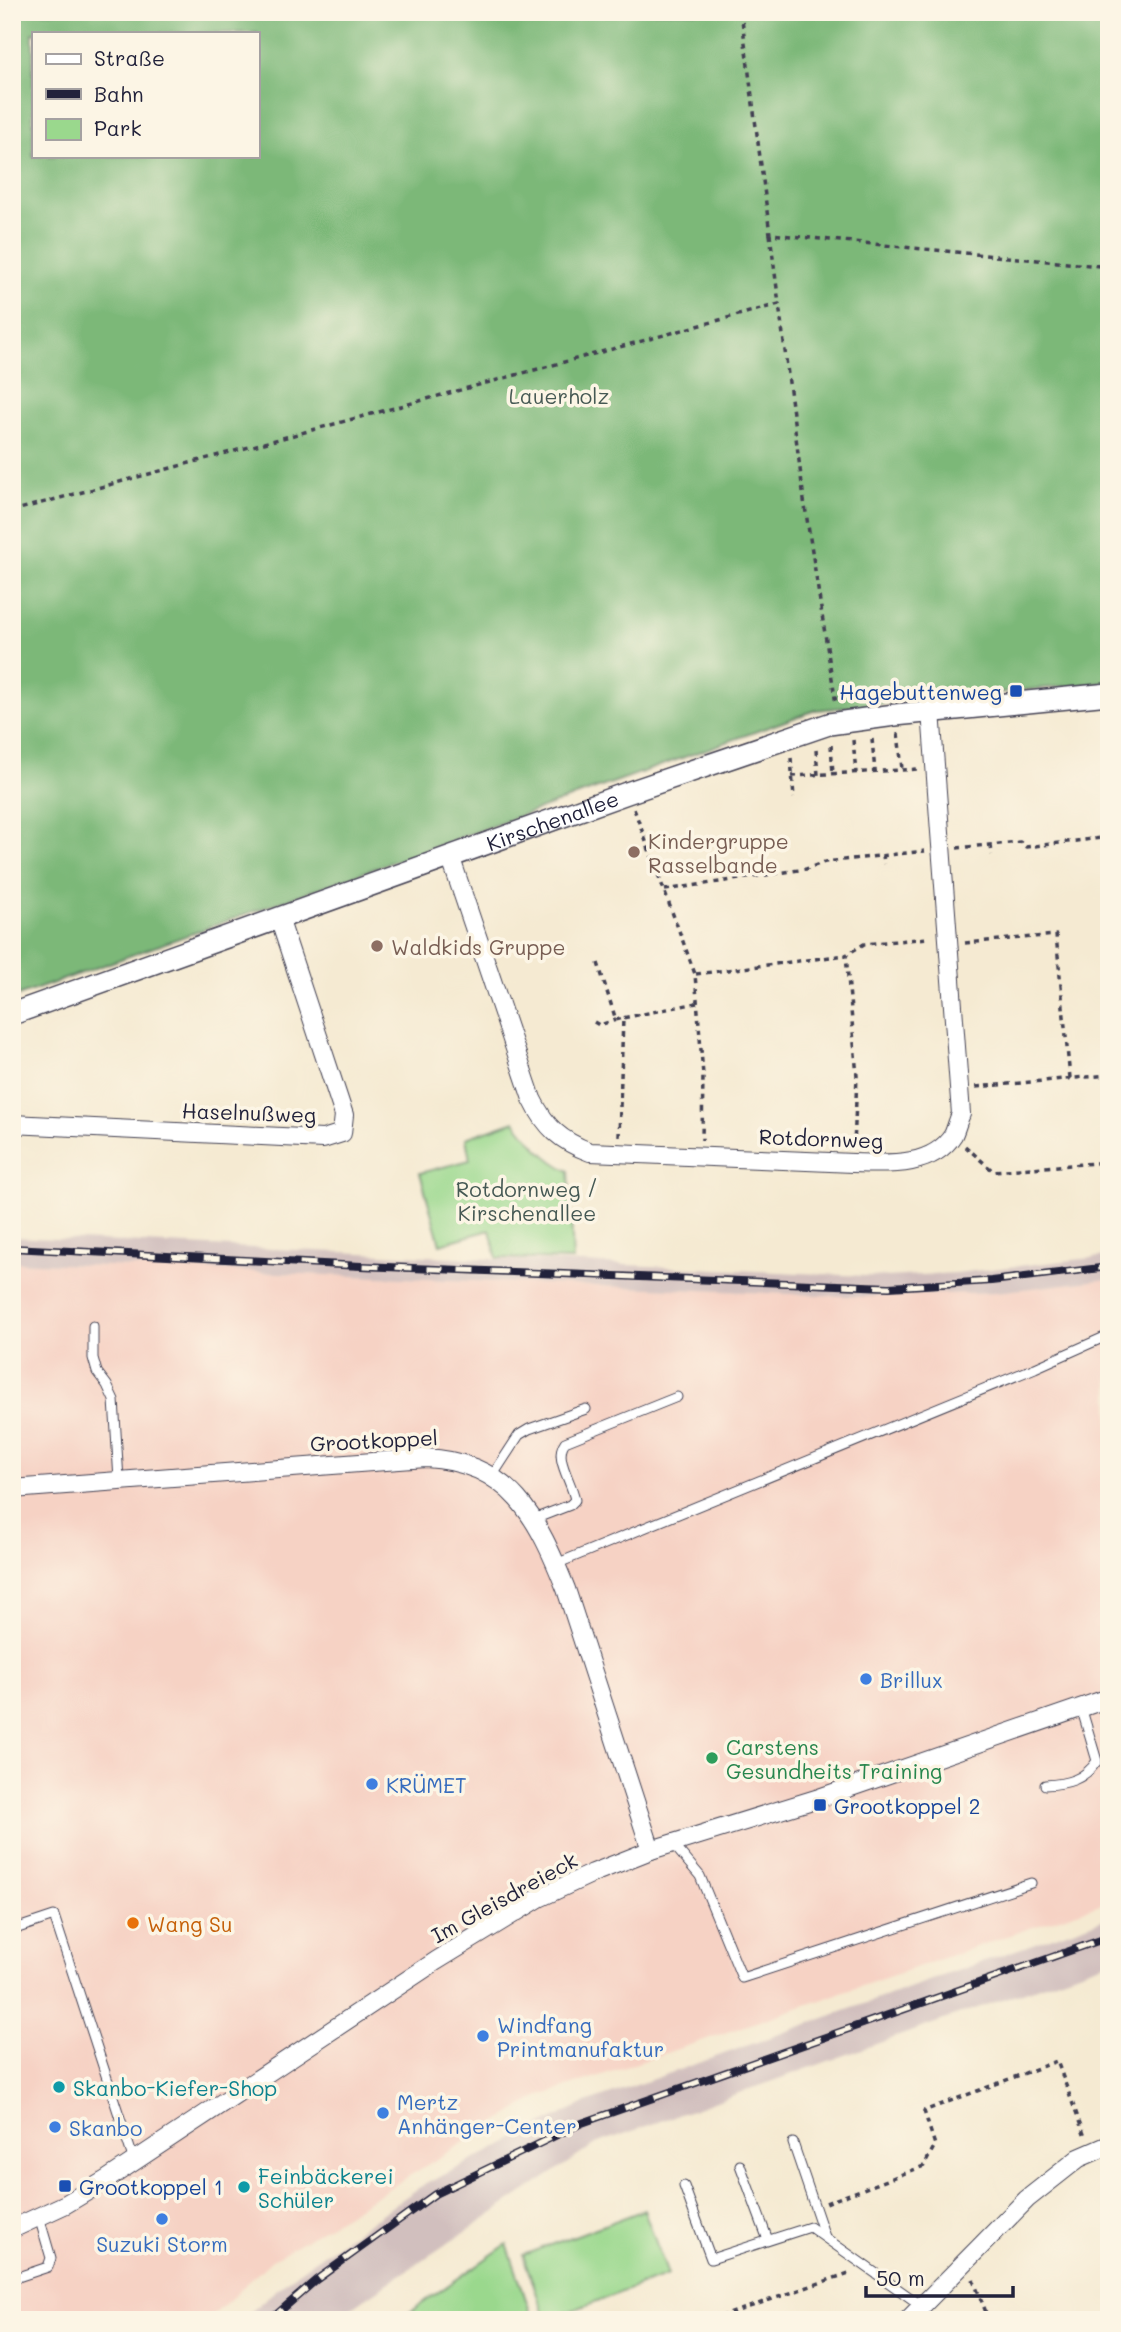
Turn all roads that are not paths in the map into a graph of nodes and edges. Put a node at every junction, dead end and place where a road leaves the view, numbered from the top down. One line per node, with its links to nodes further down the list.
1 (1109, 694): 2 (street, Kirschenallee)
2 (931, 711): 3 (street, Kirschenallee); 3 (street, Rotdornweg)
3 (450, 856): 4 (street, Kirschenallee)
4 (279, 918): 5 (street, Kirschenallee); 6 (street, Haselnußweg)
5 (12, 1014)
6 (12, 1124)
7 (93, 1326): 13 (lane)
8 (1109, 1335): 16 (lane)
9 (677, 1397): 15 (lane)
10 (586, 1409): 12 (lane)
11 (12, 1466): 14 (lane)
12 (491, 1478): 13 (street, Grootkoppel); 15 (street, Grootkoppel)
13 (120, 1480): 14 (street, Grootkoppel)
14 (13, 1488)
15 (534, 1518): 16 (street, Grootkoppel)
16 (556, 1564): 21 (street, Grootkoppel)
17 (1109, 1698): 18 (street, Im Gleisdreieck)
18 (1082, 1707): 19 (lane); 20 (street, Im Gleisdreieck)
19 (1045, 1785)
20 (673, 1843): 21 (street, Im Gleisdreieck); 22 (lane)
21 (651, 1850): 26 (street, Im Gleisdreieck)
22 (1031, 1883)
23 (12, 1930): 26 (lane)
24 (793, 2143): 31 (lane)
25 (1109, 2145): 34 (street)
26 (134, 2161): 29 (street, Im Gleisdreieck)
27 (740, 2165): 32 (lane)
28 (684, 2186): 32 (lane)
29 (39, 2217): 30 (street, Im Gleisdreieck); 33 (lane)
30 (12, 2230)
31 (824, 2237): 32 (lane); 34 (lane)
32 (768, 2240)
33 (12, 2279)
34 (922, 2306): 35 (street)
35 (908, 2320)

